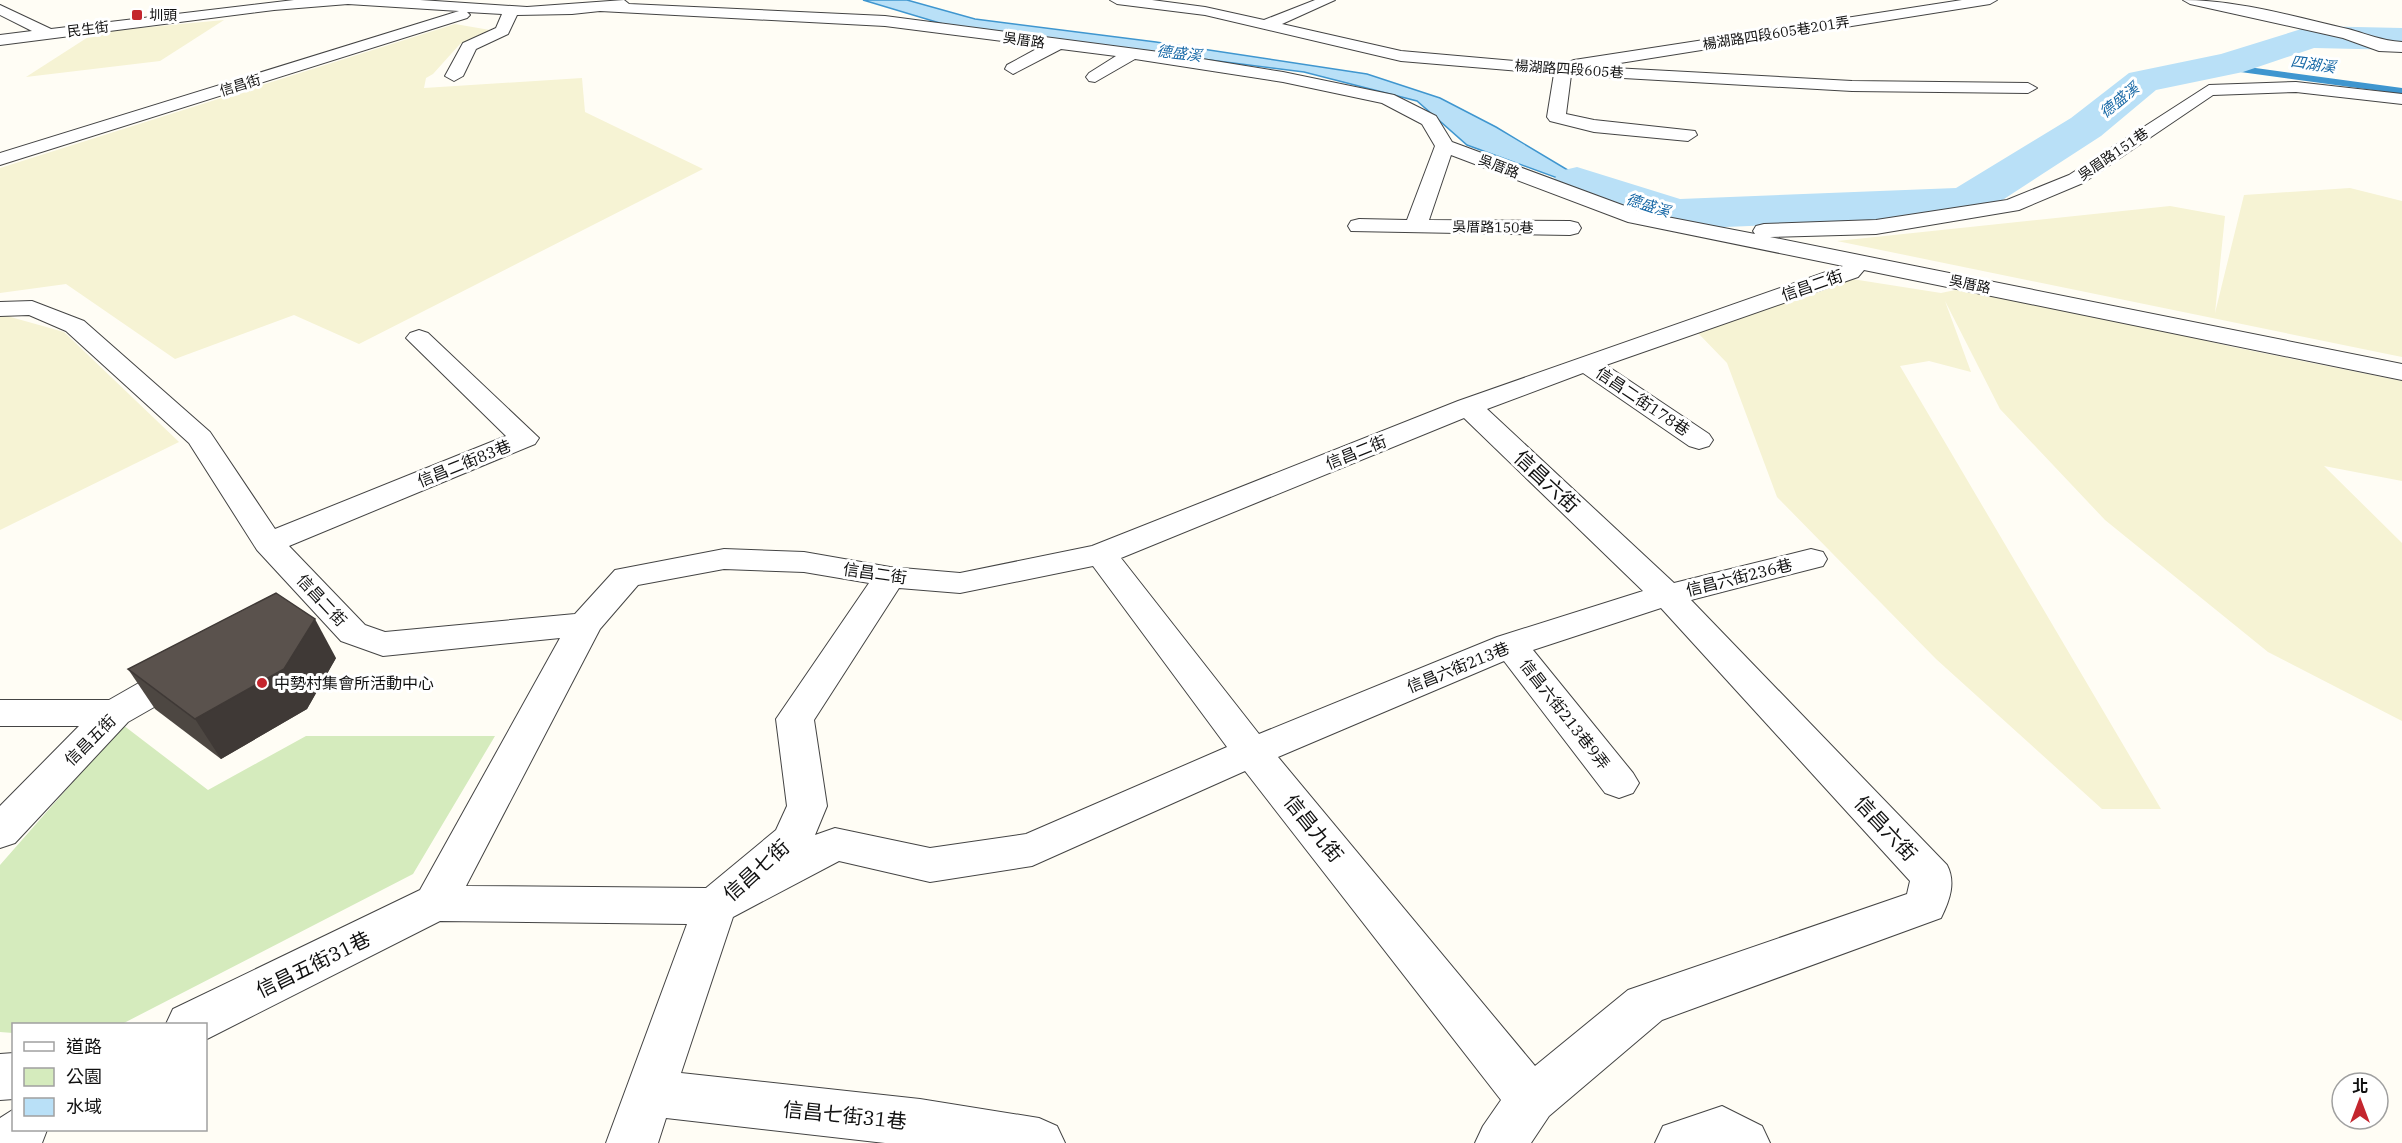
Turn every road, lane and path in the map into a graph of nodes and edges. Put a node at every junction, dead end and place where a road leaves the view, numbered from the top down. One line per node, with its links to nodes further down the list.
1 (348, 0): 10 (street, 民生街); 12 (street, 民生街)
2 (641, 0): 8 (street, 民生街)
3 (1117, 0): 13 (street, 楊湖路四段605巷)
4 (1328, 0): 13 (street)
5 (1990, 0): 22 (street, 楊湖路四段605巷201弄)
6 (2190, 0): 14 (street)
7 (165, 5): 12 (street)
8 (602, 8): 11 (street, 民生街); 18 (street, 吳厝路)
9 (0, 9): 16 (street)
10 (479, 10): 11 (street, 民生街); 29 (street, 信昌街)
11 (512, 11): 23 (street)
12 (147, 22): 16 (street, 民生街)
13 (1268, 24): 22 (street, 楊湖路四段605巷)
14 (2305, 25): 15 (street); 19 (street)
15 (2380, 29)
16 (49, 34): 17 (street, 民生街)
17 (0, 40)
18 (1058, 44): 20 (street, 吳厝路); 21 (street)
19 (2402, 47)
20 (1131, 54): 24 (street); 28 (street, 吳厝路)
21 (1013, 69)
22 (1563, 70): 25 (street, 楊湖路四段605巷); 27 (street)
23 (454, 76)
24 (1095, 77)
25 (2028, 87)
26 (2402, 99): 33 (street, 吳眉路151巷)
27 (1688, 135)
28 (1445, 146): 31 (street); 33 (street, 吳厝路)
29 (0, 159)
30 (1359, 226): 31 (street, 吳厝路150巷)
31 (1416, 226): 32 (street, 吳厝路150巷)
32 (1570, 228)
33 (1710, 233): 34 (street, 吳厝路)
34 (1859, 261): 37 (street, 信昌二街); 38 (street, 吳厝路)
35 (0, 309): 41 (street, 信昌二街)
36 (419, 338): 41 (street, 信昌二街83巷)
37 (1586, 363): 39 (street, 信昌二街); 40 (street, 信昌二街178巷)
38 (2402, 372)
39 (1468, 407): 42 (street, 信昌二街); 45 (street, 信昌六街)
40 (1700, 440)
41 (268, 543): 46 (street, 信昌二街)
42 (1101, 554): 44 (street, 信昌二街); 51 (street, 信昌九街)
43 (1810, 559): 45 (street, 信昌六街236巷)
44 (890, 577): 46 (street, 信昌二街); 55 (street, 信昌七街)
45 (1667, 595): 47 (street, 信昌六街213巷); 58 (street, 信昌六街)
46 (585, 624): 54 (street)
47 (1510, 645): 51 (street, 信昌六街213巷); 52 (street, 信昌六街213巷9弄)
48 (218, 655): 50 (street, 信昌五街)
49 (0, 713): 50 (street)
50 (115, 713): 53 (street, 信昌五街)
51 (1252, 752): 55 (street, 信昌六街213巷); 58 (street, 信昌九街)
52 (1619, 783)
53 (0, 832)
54 (435, 903): 55 (street); 56 (street, 信昌五街31巷)
55 (715, 906): 57 (street, 信昌七街)
56 (192, 1023)
57 (650, 1093): 60 (street, 信昌七街31巷); 62 (street, 信昌七街)
58 (1531, 1099): 64 (street, 信昌六街)
59 (21, 1131): 61 (street)
60 (918, 1133): 63 (street, 信昌七街31巷)
61 (12, 1143)
62 (632, 1143)
63 (1039, 1143)
64 (1501, 1143)
65 (1681, 1143): 66 (street)
66 (1744, 1143)

